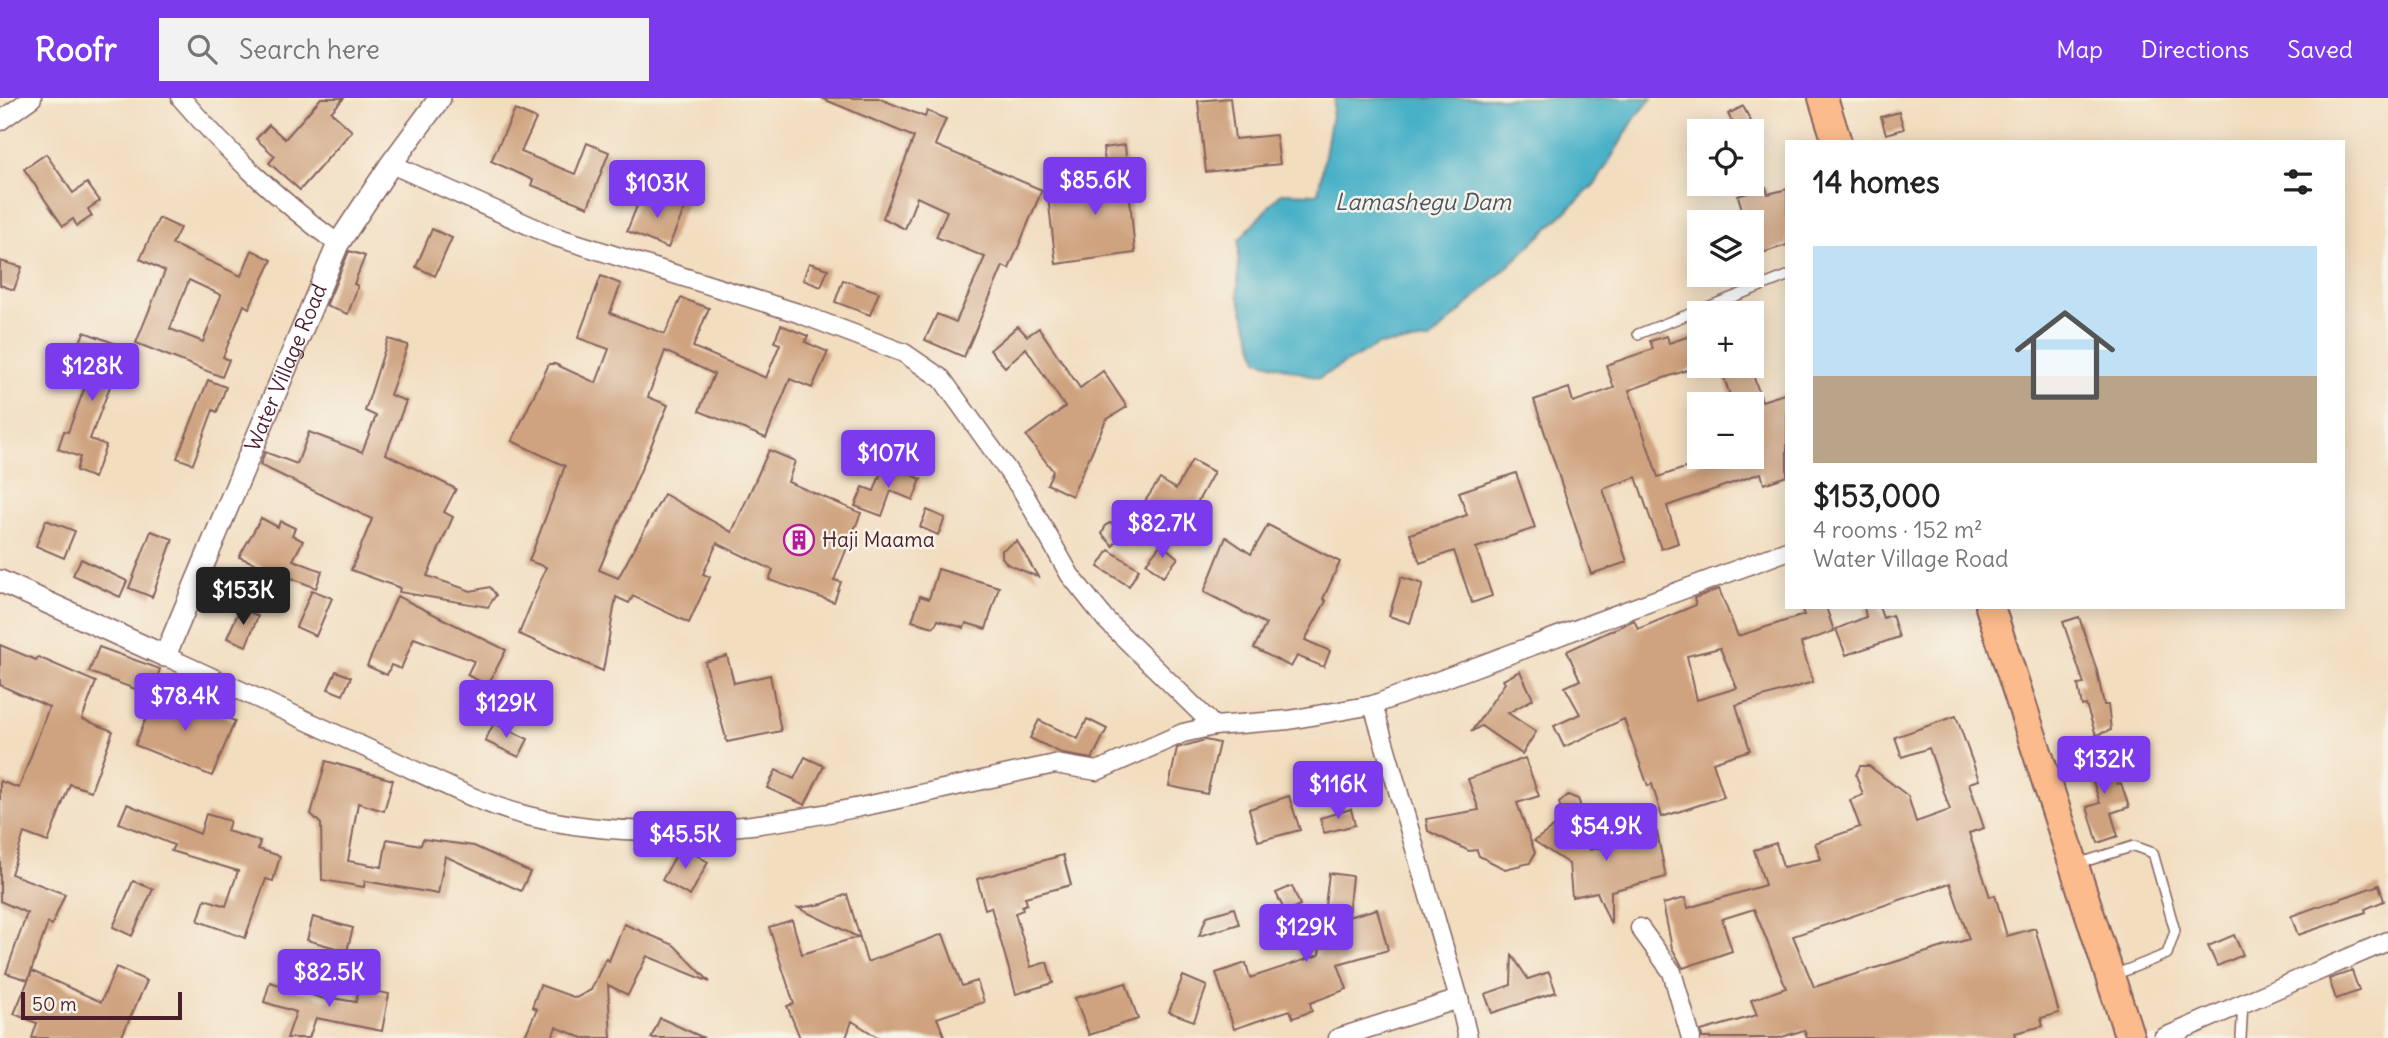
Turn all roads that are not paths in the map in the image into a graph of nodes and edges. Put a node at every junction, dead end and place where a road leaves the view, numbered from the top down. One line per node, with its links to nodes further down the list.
1 (32, 98): 5 (street)
2 (181, 98): 8 (street)
3 (440, 98): 7 (street, Water Village Road)
4 (1823, 98): 6 (highway)
5 (0, 121)
6 (1836, 140)
7 (391, 164): 8 (street, Water Village Road); 16 (street)
8 (338, 244): 14 (street, Water Village Road)
9 (1785, 277): 10 (lane)
10 (1638, 334)
11 (1785, 552): 15 (street)
12 (0, 581): 14 (street)
13 (1991, 609): 17 (highway)
14 (164, 656): 16 (street)
15 (1373, 705): 16 (street); 21 (street)
16 (1214, 726)
17 (2072, 866): 20 (highway); 20 (lane)
18 (1640, 928): 25 (street)
19 (2388, 941): 22 (street)
20 (2109, 977): 26 (highway)
21 (1459, 999): 23 (street); 24 (street)
22 (2243, 1003): 27 (street); 28 (lane)
23 (1338, 1038)
24 (1468, 1038)
25 (1691, 1038)
26 (2130, 1038)
27 (2163, 1038)
28 (2241, 1038)

